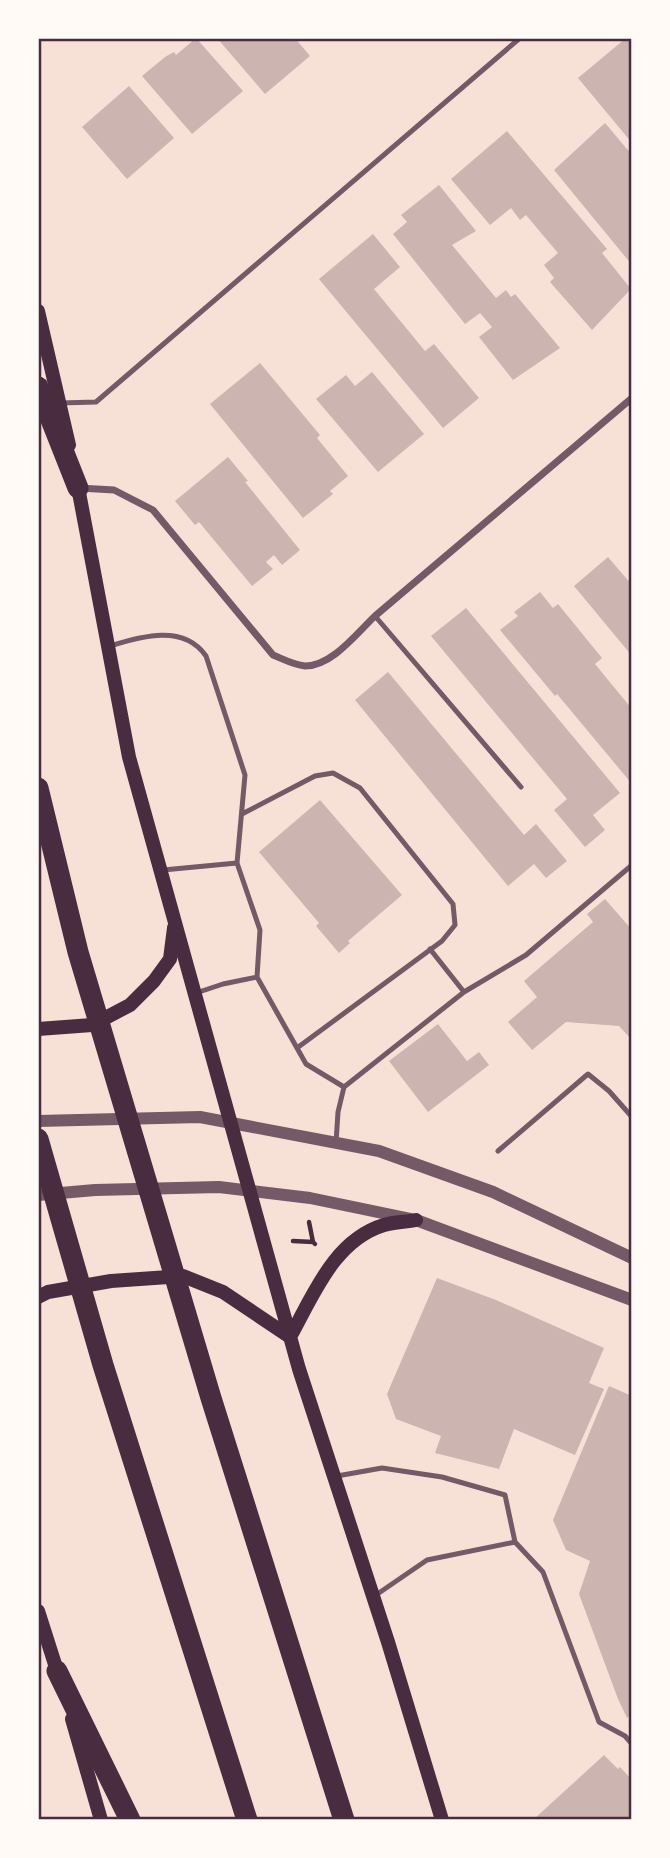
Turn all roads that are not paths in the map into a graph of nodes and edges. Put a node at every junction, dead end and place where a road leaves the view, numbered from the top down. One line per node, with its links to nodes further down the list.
1 (520, 38): 5 (lane)
2 (38, 310): 5 (main road)
3 (38, 387): 6 (highway)
4 (632, 398): 7 (street)
5 (60, 403): 6 (main road)
6 (78, 488): 7 (street); 8 (main road)
7 (375, 617): 9 (lane)
8 (108, 646): 11 (lane); 14 (main road)
9 (521, 787)
10 (38, 788): 45 (highway)
11 (242, 814): 12 (lane); 16 (lane)
12 (237, 863): 14 (lane); 17 (lane)
13 (632, 865): 18 (lane)
14 (160, 871): 15 (main road)
15 (175, 920): 19 (main road); 20 (main road)
16 (430, 949): 18 (lane); 21 (lane)
17 (257, 978): 19 (lane); 21 (lane)
18 (464, 992): 22 (lane)
19 (195, 993): 25 (main road)
20 (38, 1029)
21 (297, 1048): 22 (lane)
22 (344, 1087): 27 (lane)
23 (632, 1117): 28 (lane)
24 (38, 1121): 25 (street)
25 (230, 1121): 27 (street); 29 (main road)
26 (38, 1139): 44 (highway)
27 (336, 1143): 32 (street)
28 (498, 1151)
29 (249, 1190): 30 (street); 31 (street); 35 (main road)
30 (38, 1195)
31 (416, 1220): 34 (street); 35 (main road)
32 (632, 1258)
33 (38, 1297): 35 (main road)
34 (632, 1300)
35 (290, 1338): 36 (main road)
36 (334, 1476): 37 (lane); 38 (main road)
37 (515, 1542): 38 (lane); 41 (lane)
38 (373, 1597): 46 (main road)
39 (38, 1611): 40 (main road)
40 (57, 1671): 42 (main road); 43 (highway)
41 (632, 1744)
42 (101, 1819)
43 (130, 1819)
44 (247, 1819)
45 (344, 1819)
46 (442, 1819)

